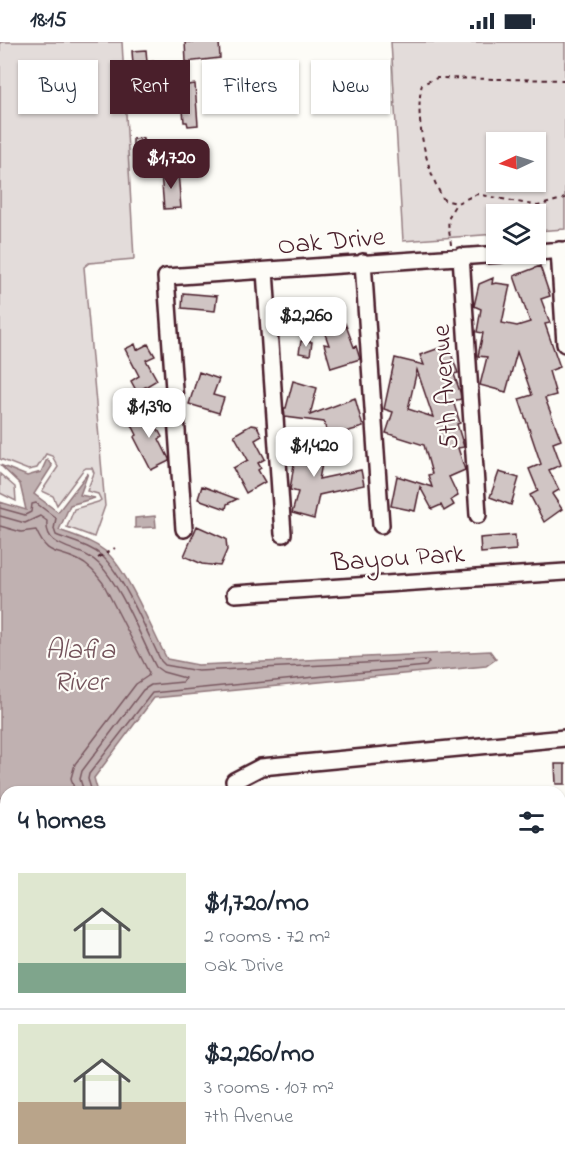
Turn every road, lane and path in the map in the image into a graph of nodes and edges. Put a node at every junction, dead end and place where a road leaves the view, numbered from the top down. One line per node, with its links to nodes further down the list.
1 (564, 81): 3 (path)
2 (565, 198): 3 (path)
3 (457, 202): 7 (path)
4 (562, 250): 5 (street); 10 (street)
5 (546, 251)
6 (486, 255): 7 (street, Oak Drive)
7 (456, 256): 8 (street, Oak Drive); 11 (street, 5th Avenue)
8 (363, 262): 9 (street, Oak Drive); 12 (street)
9 (265, 271): 13 (street, Oak Drive); 14 (street)
10 (565, 344)
11 (478, 515)
12 (381, 525)
13 (183, 529)
14 (283, 534)
15 (115, 549): 16 (path)
16 (98, 558)
17 (565, 572): 18 (street, Bayou Park)
18 (235, 594)
19 (565, 738): 20 (street)
20 (234, 781)

